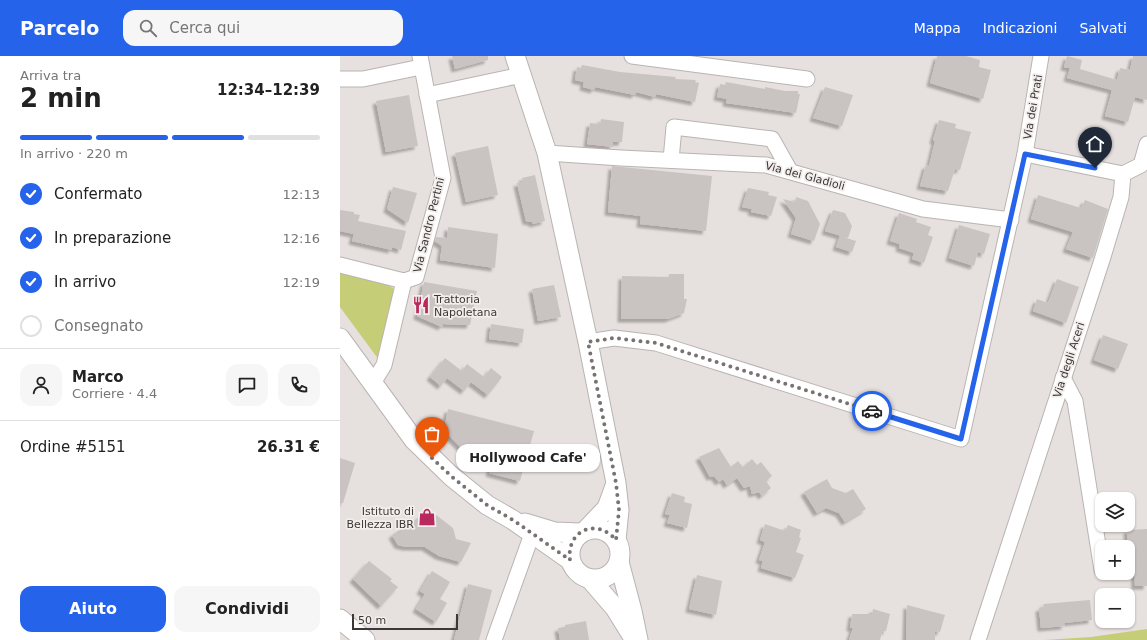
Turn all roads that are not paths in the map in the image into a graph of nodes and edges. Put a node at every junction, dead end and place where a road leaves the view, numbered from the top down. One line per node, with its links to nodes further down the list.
1 (515, 56): 5 (street)
2 (632, 56): 6 (street)
3 (1041, 56): 11 (street, Via dei Prati)
4 (421, 62): 7 (street); 8 (street, Via Sandro Pertini)
5 (522, 75): 8 (street); 10 (street)
6 (807, 79)
7 (340, 80)
8 (427, 95): 18 (street, Via Sandro Pertini)
9 (1147, 144): 13 (street)
10 (547, 153): 12 (street, Via dei Gladioli); 20 (street)
11 (1025, 154): 15 (street); 16 (street, Via dei Prati)
12 (671, 160): 14 (street, Via dei Gladioli); 14 (street)
13 (1144, 163): 15 (street)
14 (790, 171): 16 (street, Via dei Gladioli)
15 (1123, 174): 21 (street, Via degli Aceri)
16 (1011, 220): 20 (street, Via dei Prati)
17 (340, 265): 18 (street)
18 (404, 281): 22 (street, Via Sandro Pertini)
19 (340, 338): 22 (street)
20 (588, 342): 23 (street)
21 (1063, 378): 28 (street); 36 (street, Via degli Aceri)
22 (372, 382): 24 (street)
23 (616, 483): 25 (street); 27 (street)
24 (513, 520): 25 (street); 26 (street)
25 (584, 531): 27 (street); 29 (street)
26 (532, 534): 29 (street); 34 (street)
27 (616, 540): 30 (street)
28 (1098, 540)
29 (570, 560): 31 (street)
30 (619, 562): 31 (street); 35 (street)
31 (590, 579): 35 (street)
32 (340, 619): 33 (street)
33 (365, 640)
34 (494, 640)
35 (636, 640)
36 (978, 640)

